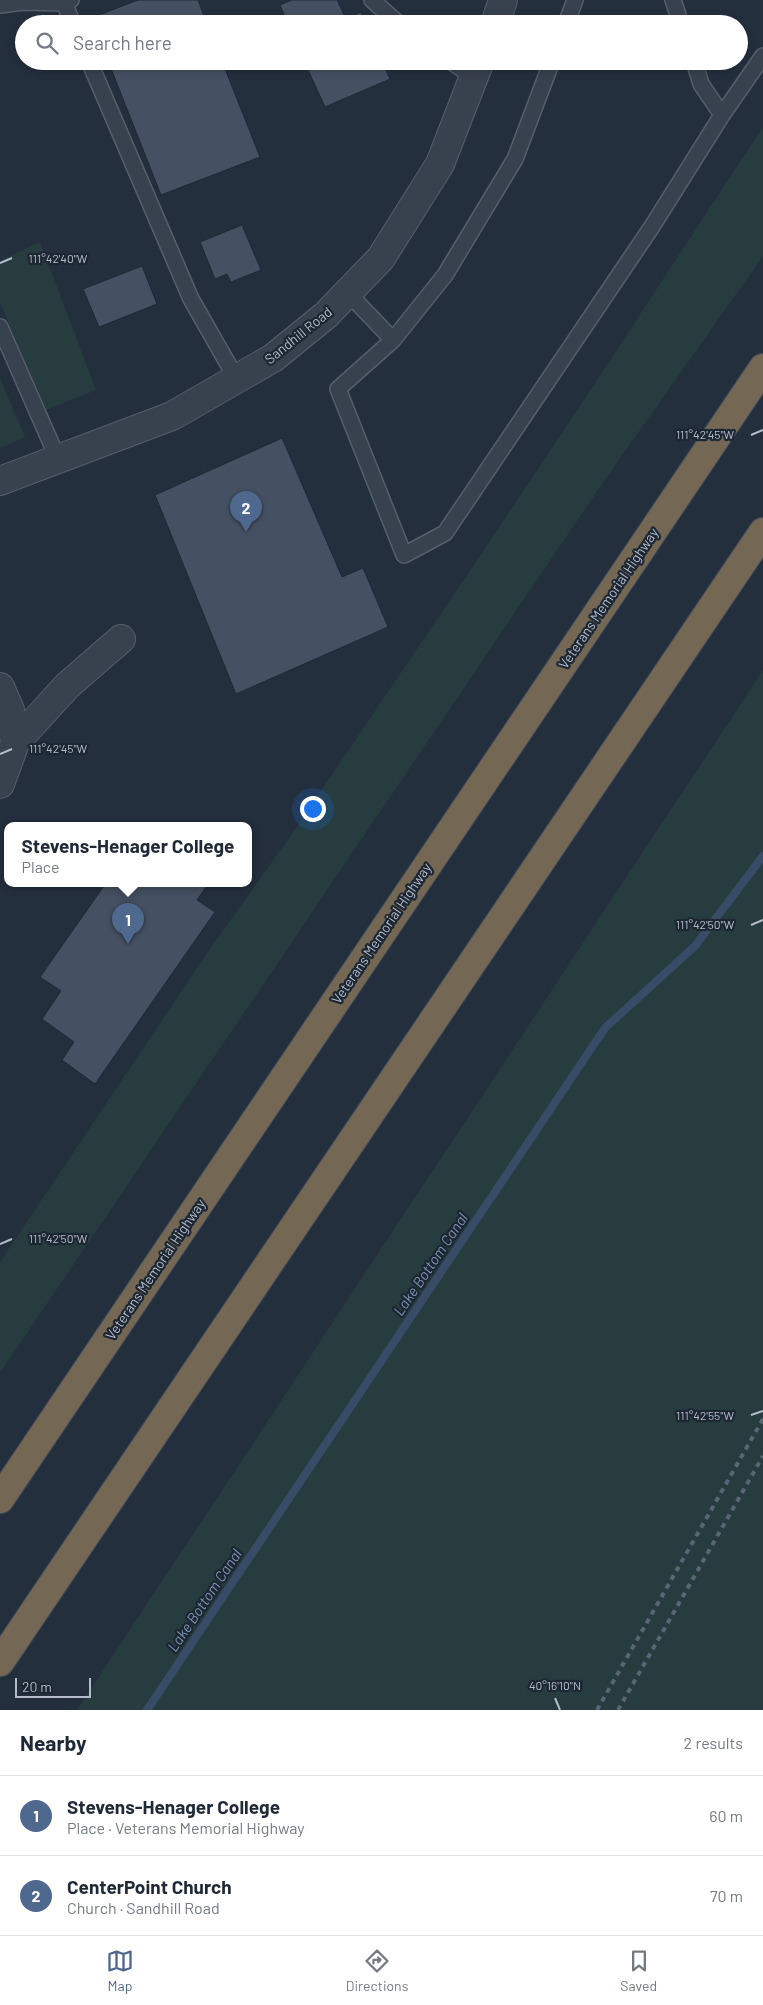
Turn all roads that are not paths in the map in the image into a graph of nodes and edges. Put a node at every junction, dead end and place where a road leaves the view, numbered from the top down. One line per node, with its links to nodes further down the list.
1 (372, 0): 8 (lane)
2 (503, 0): 9 (street)
3 (575, 0): 10 (lane)
4 (673, 0): 11 (lane)
5 (67, 2): 6 (lane); 7 (lane)
6 (0, 5)
7 (71, 15)
8 (389, 15)
9 (498, 15)
10 (569, 15)
11 (678, 15)
12 (763, 56): 17 (lane)
13 (93, 70): 22 (lane)
14 (477, 70): 18 (street, Sandhill Road)
15 (549, 70): 20 (lane)
16 (697, 70): 17 (lane)
17 (722, 115): 20 (lane)
18 (347, 292): 20 (lane); 22 (street, Sandhill Road)
19 (0, 327): 23 (lane)
20 (393, 340)
21 (763, 368): 30 (highway, Veterans Memorial Highway)
22 (236, 378): 23 (street, Sandhill Road)
23 (58, 459): 24 (street, Sandhill Road)
24 (0, 481)
25 (763, 532): 31 (highway)
26 (121, 639): 28 (street)
27 (0, 687): 28 (street)
28 (7, 738): 29 (street)
29 (0, 784)
30 (0, 1499)
31 (0, 1662)

